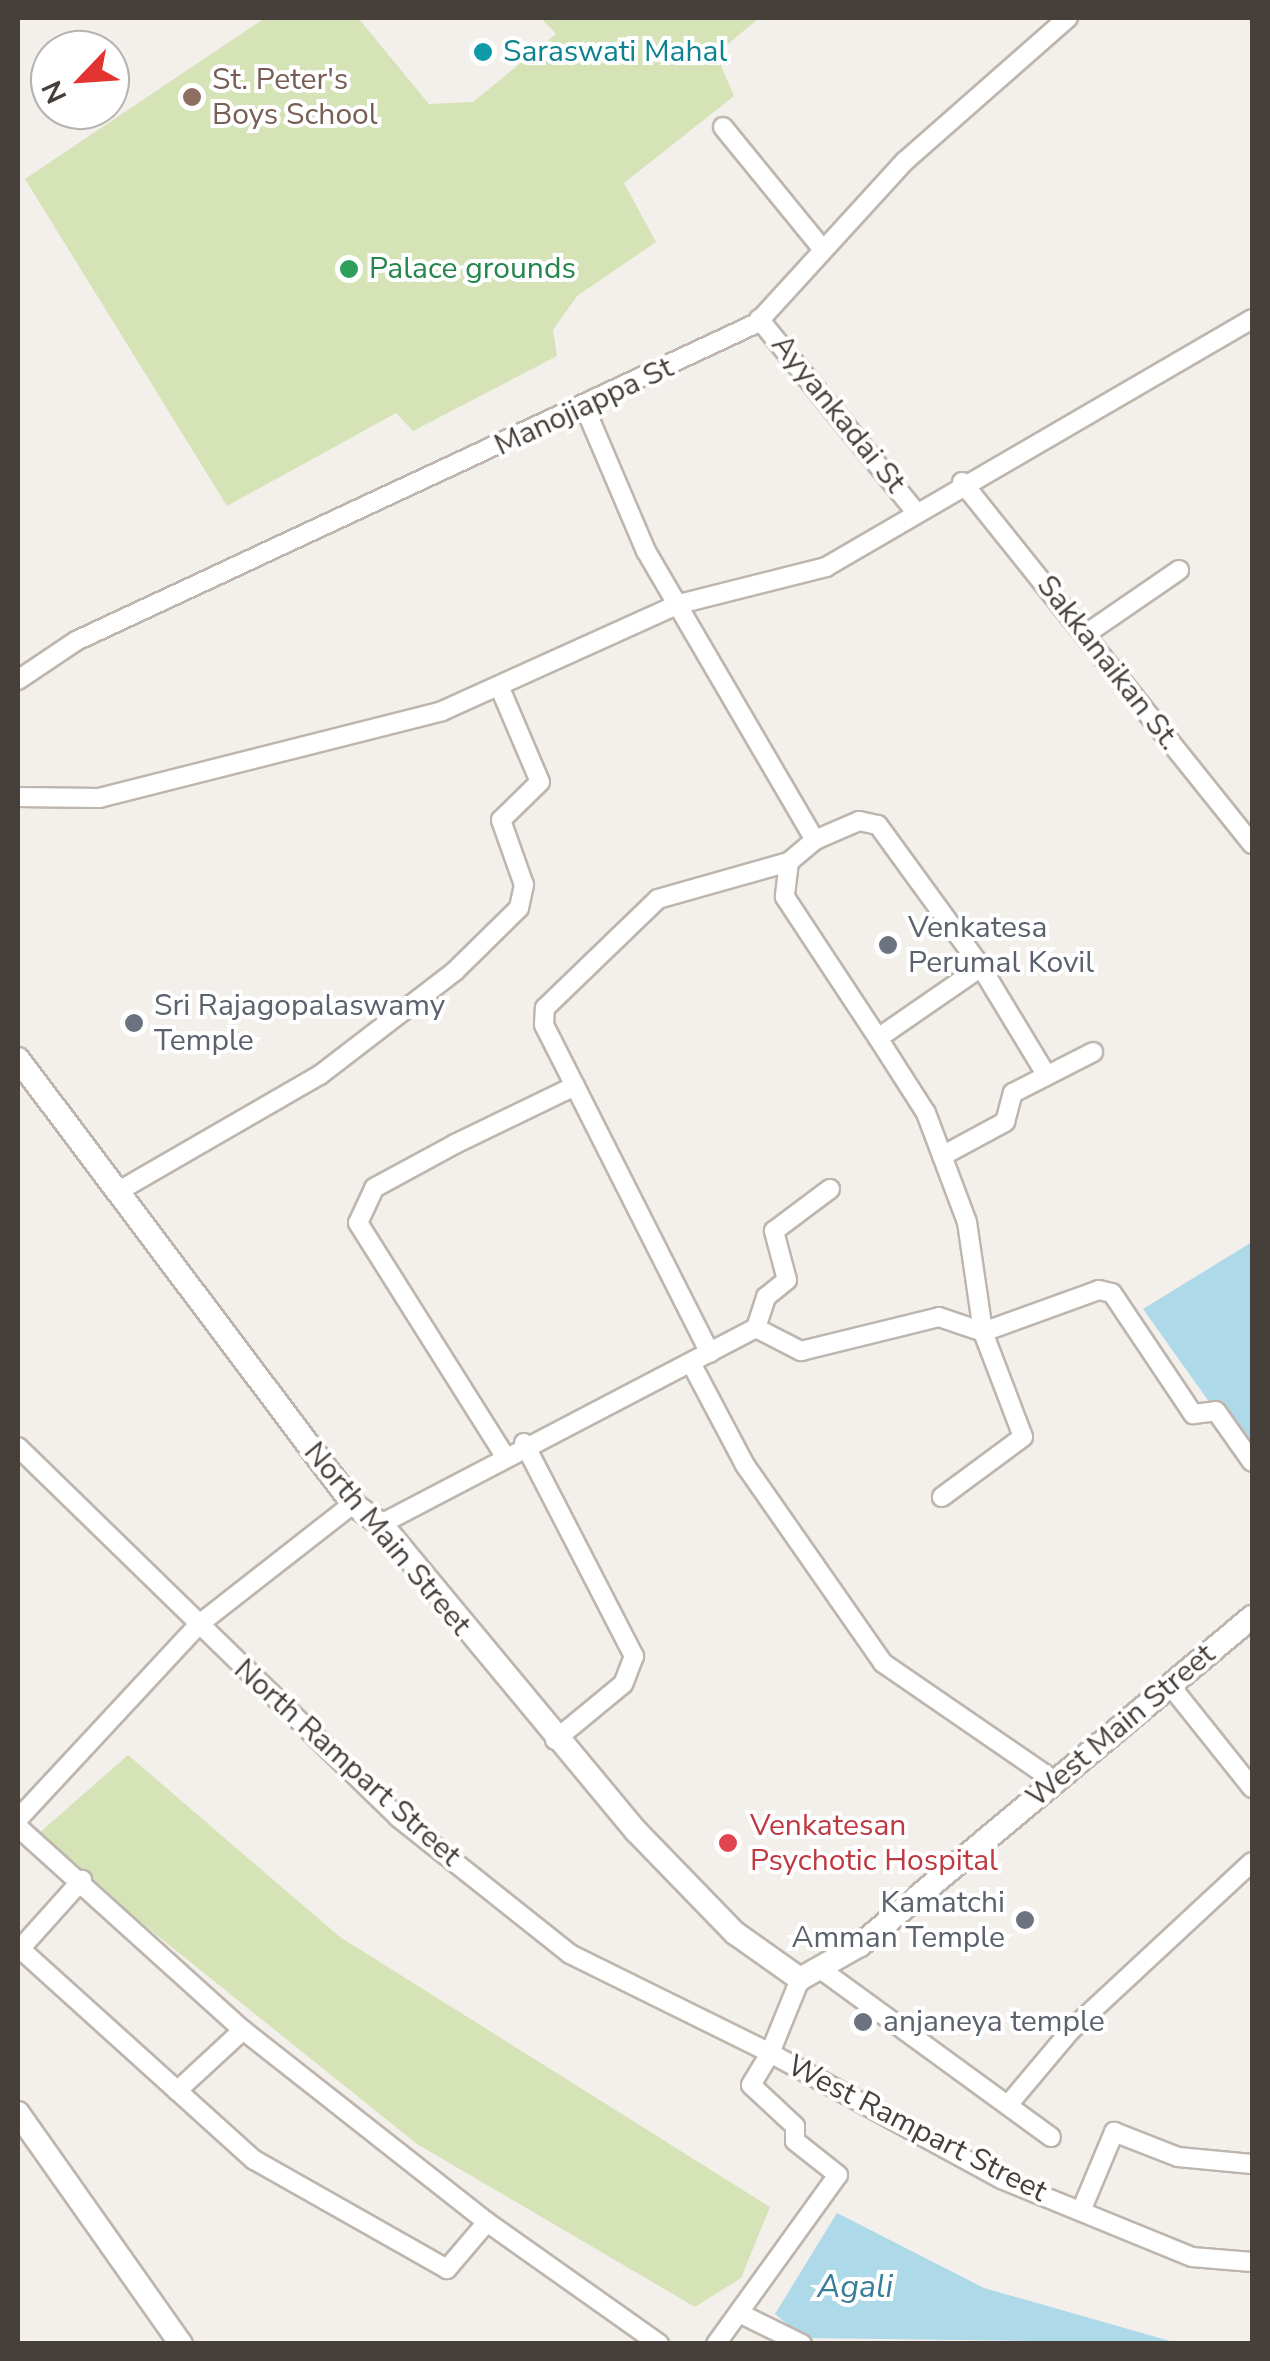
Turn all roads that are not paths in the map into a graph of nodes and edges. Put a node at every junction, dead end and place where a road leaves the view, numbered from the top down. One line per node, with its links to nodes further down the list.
1 (1068, 18): 3 (street, Manojiappa St)
2 (723, 127): 3 (street)
3 (821, 247): 4 (street, Manojiappa St)
4 (759, 319): 6 (street, Manojiappa St); 8 (street, Ayyankadai St)
5 (1252, 322): 7 (street)
6 (585, 408): 10 (street); 12 (street, Manojiappa St)
7 (962, 482): 8 (street); 11 (street, Sakkanaikan St.)
8 (922, 506): 10 (street)
9 (1179, 570): 11 (street)
10 (679, 604): 13 (street); 15 (street)
11 (1086, 634): 16 (street, Sakkanaikan St.)
12 (18, 680)
13 (499, 686): 14 (street); 26 (street)
14 (18, 798)
15 (815, 840): 17 (street); 18 (street)
16 (1252, 844)
17 (790, 862): 19 (street); 23 (street)
18 (981, 967): 19 (street); 22 (street)
19 (878, 1038): 24 (street)
20 (1092, 1052): 22 (street)
21 (18, 1059): 26 (street, North Main Street)
22 (1047, 1076): 24 (street)
23 (575, 1086): 29 (street); 33 (street)
24 (942, 1156): 28 (street)
25 (830, 1190): 27 (street)
26 (117, 1192): 36 (street, North Main Street)
27 (756, 1328): 28 (street); 29 (street)
28 (984, 1332): 34 (street); 35 (street)
29 (710, 1352): 30 (street)
30 (691, 1363): 31 (street); 42 (street)
31 (524, 1443): 33 (street); 41 (street)
32 (18, 1447): 39 (street, North Rampart Street)
33 (503, 1453): 37 (street)
34 (1252, 1462)
35 (942, 1497)
36 (354, 1504): 37 (street, North Main Street); 39 (street)
37 (381, 1524): 41 (street, North Main Street)
38 (1252, 1617): 40 (street, West Main Street)
39 (198, 1625): 44 (street); 50 (street, North Rampart Street)
40 (1169, 1684): 42 (street, West Main Street); 43 (street)
41 (555, 1740): 48 (street, North Main Street)
42 (1055, 1781): 48 (street, West Main Street)
43 (1252, 1788)
44 (20, 1819): 46 (street)
45 (1252, 1862): 52 (street)
46 (82, 1880): 47 (street); 49 (street)
47 (18, 1948): 51 (street)
48 (810, 1973): 50 (street); 52 (street)
49 (243, 2030): 51 (street); 57 (street)
50 (770, 2053): 56 (street, West Rampart Street); 59 (street, West Rampart Street)
51 (177, 2091): 57 (street)
52 (1008, 2105): 54 (street)
53 (18, 2113): 60 (street)
54 (1051, 2137)
55 (1252, 2164): 56 (street)
56 (1081, 2211): 58 (street, West Rampart Street)
57 (486, 2222): 61 (street)
58 (1252, 2262)
59 (741, 2314): 62 (street, West Rampart Street); 63 (street)
60 (181, 2344)
61 (659, 2344)
62 (716, 2344)
63 (802, 2344)

